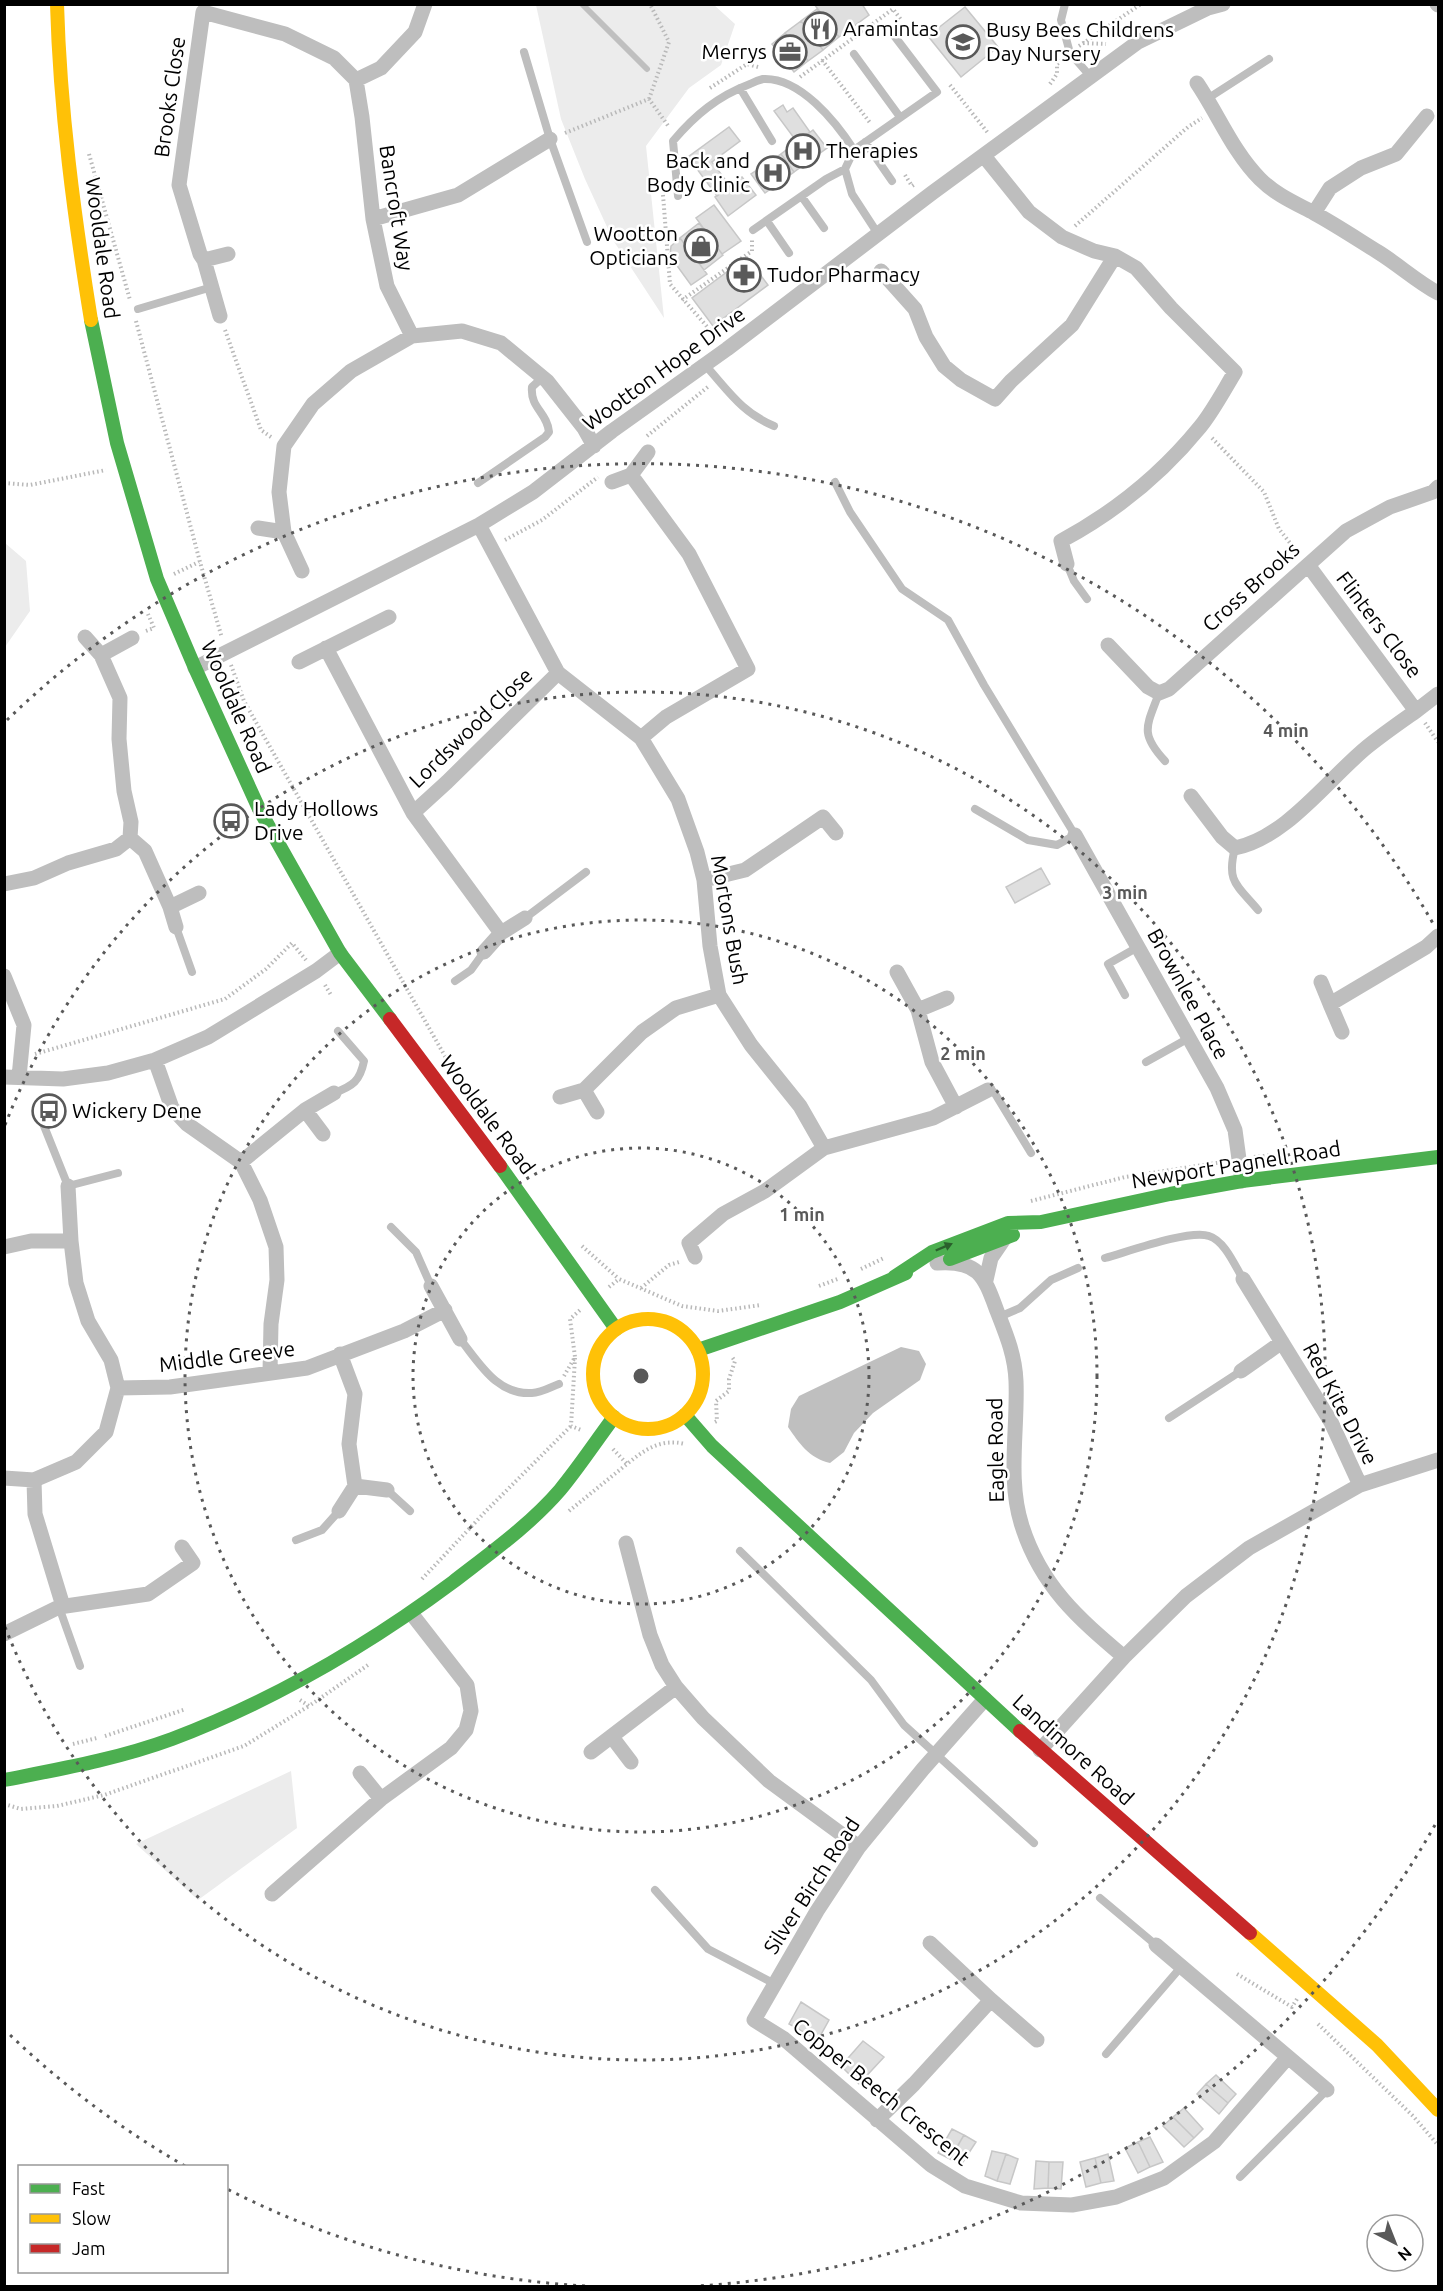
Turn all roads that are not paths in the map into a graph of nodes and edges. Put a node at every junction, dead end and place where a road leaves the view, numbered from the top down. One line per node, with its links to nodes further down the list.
1 (57, 4): 67 (street, Wooldale Road)
2 (425, 4): 11 (street)
3 (1065, 4): 10 (lane)
4 (1223, 4): 10 (street, Wootton Hope Drive)
5 (204, 8): 11 (street, Brooks Close); 36 (street, Brooks Close)
6 (889, 29): 16 (lane)
7 (524, 52): 17 (lane)
8 (854, 54): 16 (lane)
9 (1269, 59): 14 (lane)
10 (1090, 76): 21 (street, Wootton Hope Drive)
11 (356, 80): 27 (street, Bancroft Way)
12 (1197, 83): 14 (street)
13 (740, 87): 18 (lane); 20 (lane); 24 (lane)
14 (1211, 104): 26 (street)
15 (1427, 116): 26 (street)
16 (900, 117): 19 (lane)
17 (550, 139): 27 (street); 32 (lane)
18 (772, 141)
19 (865, 142): 20 (lane); 23 (lane)
20 (854, 150): 22 (lane)
21 (984, 156): 31 (street, Wootton Hope Drive); 35 (street)
22 (845, 169): 25 (lane); 31 (lane)
23 (892, 181)
24 (678, 196)
25 (802, 197): 28 (lane); 29 (lane)
26 (1314, 213): 39 (street)
27 (373, 219): 42 (street, Bancroft Way)
28 (767, 221): 30 (lane); 33 (lane)
29 (824, 228)
30 (753, 230)
31 (878, 234): 43 (street, Wootton Hope Drive)
32 (587, 242)
33 (789, 253)
34 (228, 254): 36 (street)
35 (1115, 256): 37 (street); 56 (street)
36 (204, 260): 38 (street, Brooks Close)
37 (881, 271)
38 (212, 286): 40 (lane); 41 (street, Brooks Close)
39 (1438, 293)
40 (135, 308)
41 (220, 316)
42 (412, 336): 44 (street); 55 (street)
43 (705, 365): 45 (lane); 46 (street, Wootton Hope Drive)
44 (543, 378): 46 (street); 51 (lane)
45 (774, 426)
46 (594, 446): 53 (street, Wootton Hope Drive)
47 (648, 452): 48 (street)
48 (631, 475): 49 (street); 72 (street)
49 (612, 482)
50 (835, 482): 78 (lane)
51 (478, 483)
52 (1438, 487): 57 (street, Cross Brooks)
53 (479, 525): 67 (street, Wootton Hope Drive); 68 (street, Mortons Bush)
54 (258, 528): 55 (street)
55 (284, 532): 58 (street)
56 (1067, 564): 59 (lane)
57 (1308, 565): 69 (street, Cross Brooks); 71 (street, Flinters Close)
58 (302, 571)
59 (1087, 599)
60 (389, 617): 64 (street)
61 (85, 637): 65 (street)
62 (132, 638): 65 (street)
63 (1108, 645): 69 (street)
64 (326, 648): 66 (street); 76 (street, Lordswood Close)
65 (101, 655): 79 (street)
66 (299, 662)
67 (195, 668): 93 (street, Wooldale Road)
68 (558, 673): 72 (street, Mortons Bush); 76 (street, Lordswood Close)
69 (1159, 693): 73 (lane)
70 (1438, 694): 71 (street, Flinters Close)
71 (1416, 711): 80 (street, Flinters Close)
72 (641, 738): 82 (street, Mortons Bush)
73 (1165, 761)
74 (1191, 796): 80 (street)
75 (975, 809): 78 (lane)
76 (413, 813): 89 (street, Lordswood Close)
77 (836, 833): 82 (street)
78 (1075, 835): 91 (street, Brownlee Place)
79 (130, 838): 83 (street); 85 (street)
80 (1235, 848): 86 (lane)
81 (586, 872): 87 (lane)
82 (704, 880): 99 (street, Mortons Bush)
83 (4, 884)
84 (199, 893): 85 (street)
85 (170, 906): 88 (street)
86 (1258, 910)
87 (525, 918): 89 (street)
88 (176, 927): 94 (lane)
89 (501, 933): 92 (street)
90 (1438, 936): 102 (street)
91 (1138, 947): 100 (lane); 106 (street, Brownlee Place)
92 (484, 952): 97 (lane)
93 (340, 953): 107 (street); 141 (street, Wooldale Road)
94 (192, 972)
95 (897, 972): 103 (street)
96 (4, 976): 109 (street)
97 (455, 981)
98 (1321, 982): 102 (street)
99 (719, 995): 110 (street); 119 (street, Mortons Bush)
100 (1125, 995)
101 (946, 998): 103 (street)
102 (1330, 1004): 105 (street)
103 (918, 1010): 114 (street)
104 (338, 1031): 112 (lane)
105 (1342, 1032)
106 (1189, 1038): 108 (lane); 124 (street, Brownlee Place)
107 (155, 1060): 109 (street); 122 (street)
108 (1146, 1062)
109 (12, 1077)
110 (584, 1090): 113 (street); 116 (street)
111 (988, 1090): 114 (street); 120 (lane)
112 (334, 1093): 115 (street)
113 (560, 1097)
114 (956, 1107): 119 (street)
115 (305, 1110): 118 (street); 122 (street)
116 (597, 1112)
117 (42, 1121): 125 (lane)
118 (323, 1134)
119 (824, 1148): 131 (street)
120 (1030, 1153)
121 (1438, 1157): 124 (street, Newport Pagnell Road)
122 (241, 1162): 147 (street)
123 (118, 1173): 125 (lane)
124 (1242, 1181): 126 (street, Newport Pagnell Road)
125 (68, 1186): 129 (street)
126 (1041, 1222): 128 (street, Newport Pagnell Road); 135 (street, Newport Pagnell Road, one-way to 126)
127 (391, 1227): 138 (lane)
128 (1004, 1239): 133 (street, Newport Pagnell Road); 137 (street)
129 (71, 1241): 130 (street); 149 (street)
130 (4, 1246)
131 (695, 1257)
132 (1105, 1258): 136 (lane)
133 (937, 1263): 135 (street, Newport Pagnell Road); 137 (street)
134 (1078, 1268): 140 (lane)
135 (894, 1277): 144 (street, Newport Pagnell Road)
136 (1244, 1279): 143 (street, Red Kite Drive)
137 (986, 1280): 140 (street, Eagle Road)
138 (431, 1286): 139 (street)
139 (445, 1310): 142 (street); 145 (street, Middle Greeve)
140 (999, 1317): 168 (street, Eagle Road)
141 (616, 1329): 144 (street); 151 (street)
142 (460, 1339): 148 (lane)
143 (1282, 1342): 146 (street, Red Kite Drive); 156 (street, Red Kite Drive)
144 (698, 1350): 150 (street)
145 (340, 1354): 147 (street, Middle Greeve); 157 (street)
146 (1241, 1371): 152 (lane)
147 (270, 1372): 149 (street, Middle Greeve)
148 (559, 1384)
149 (118, 1388): 155 (street)
150 (685, 1415): 151 (street); 171 (street, Landimore Road)
151 (614, 1418): 166 (street)
152 (1169, 1418)
153 (1438, 1460): 156 (street)
154 (4, 1478): 155 (street)
155 (34, 1480): 165 (street)
156 (1360, 1485): 168 (street)
157 (355, 1486): 158 (street); 160 (street)
158 (387, 1490): 159 (lane)
159 (410, 1511)
160 (339, 1512): 161 (lane)
161 (296, 1540)
162 (626, 1543): 170 (street)
163 (182, 1547): 165 (street)
164 (740, 1551): 175 (lane)
165 (61, 1607): 167 (street); 169 (lane)
166 (411, 1613): 178 (street); 179 (street)
167 (4, 1634)
168 (1124, 1657): 173 (street)
169 (80, 1666)
170 (675, 1687): 172 (street); 181 (street)
171 (985, 1699): 173 (street, Landimore Road); 175 (street, Silver Birch Road)
172 (612, 1737): 174 (street); 176 (street)
173 (1040, 1750): 195 (street, Landimore Road)
174 (591, 1752)
175 (935, 1755): 180 (lane); 181 (street, Silver Birch Road)
176 (631, 1762)
177 (360, 1773): 179 (street)
178 (4, 1780)
179 (381, 1799): 183 (street)
180 (1034, 1844)
181 (859, 1846): 188 (street, Silver Birch Road)
182 (655, 1890): 188 (lane)
183 (272, 1894)
184 (1100, 1898): 186 (lane)
185 (930, 1943): 189 (street)
186 (1155, 1945): 187 (street)
187 (1181, 1967): 192 (lane); 193 (street)
188 (775, 1984): 190 (street, Silver Birch Road)
189 (991, 2000): 191 (street); 196 (street)
190 (754, 2020): 196 (street, Copper Beech Crescent)
191 (1037, 2040)
192 (1107, 2054)
193 (1288, 2057): 194 (street); 196 (street, Copper Beech Crescent)
194 (1327, 2090): 197 (lane)
195 (1438, 2110)
196 (877, 2120)
197 (1240, 2177)

